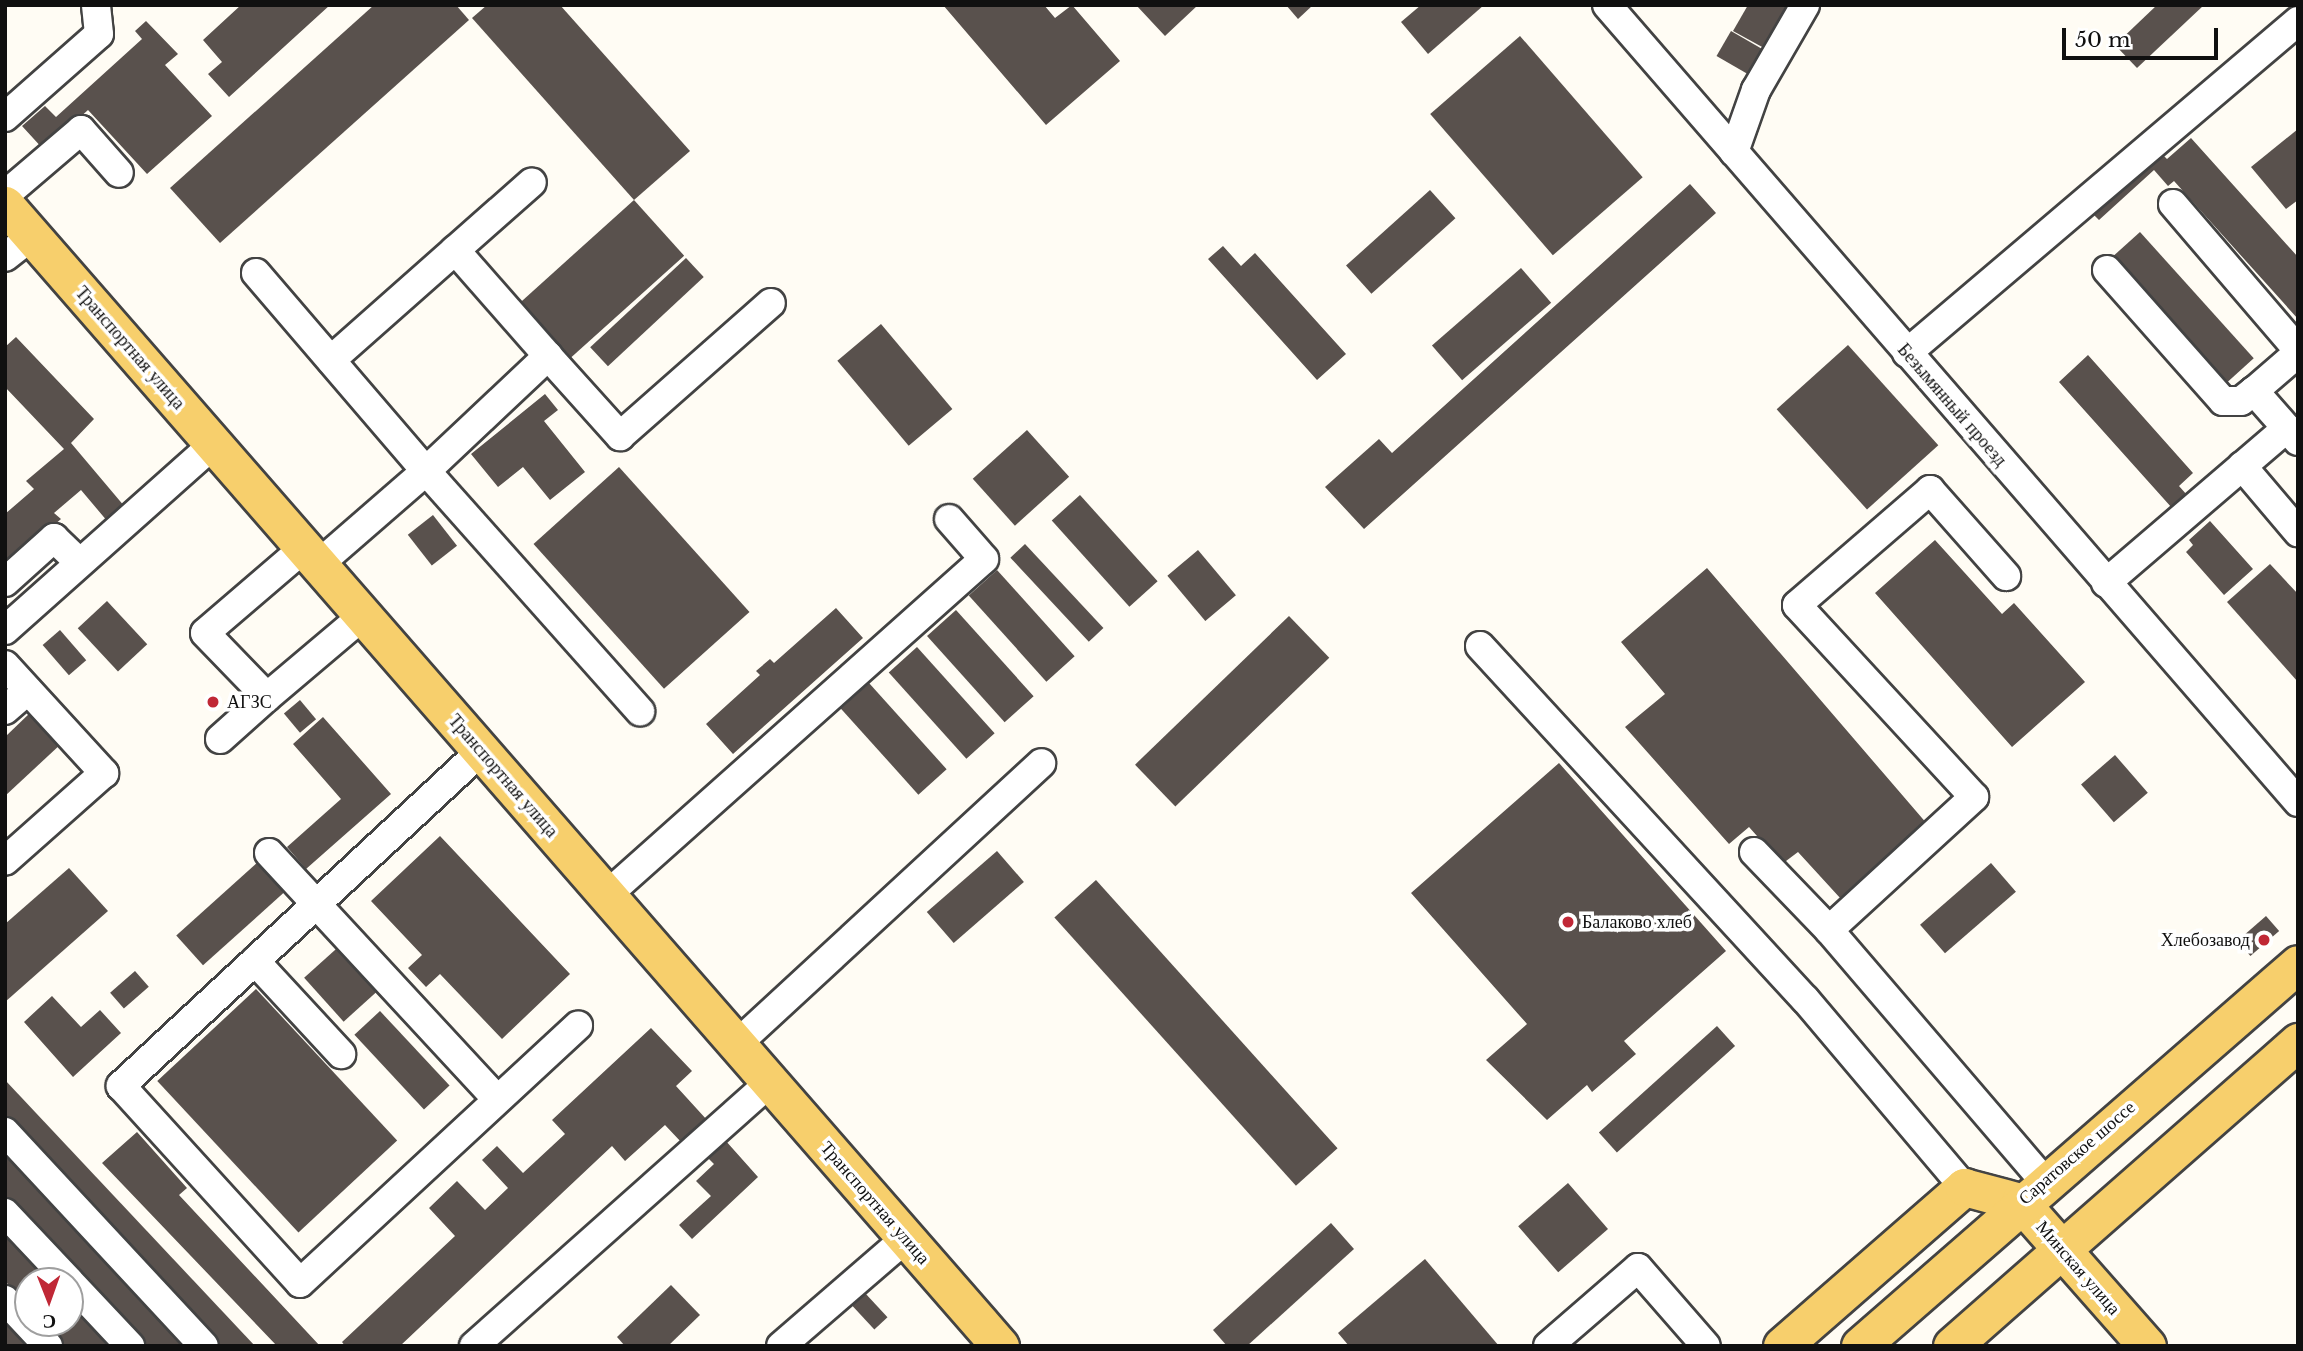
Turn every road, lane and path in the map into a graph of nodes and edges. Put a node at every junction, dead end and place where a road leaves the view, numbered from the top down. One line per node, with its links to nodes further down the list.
1 (96, 5): 5 (street)
2 (1607, 5): 6 (street, Безымянный проезд)
3 (1805, 5): 6 (street)
4 (2298, 20): 18 (street)
5 (5, 117)
6 (1734, 152): 18 (street, Безымянный проезд)
7 (119, 173): 9 (street)
8 (532, 181): 13 (street)
9 (5, 195)
10 (2173, 204): 17 (street)
11 (5, 205): 12 (main road, Транспортная улица)
12 (18, 246): 23 (main road, Транспортная улица)
13 (455, 250): 19 (street); 20 (street)
14 (2107, 270): 21 (street)
15 (256, 273): 20 (street)
16 (771, 303): 19 (street)
17 (2298, 351): 21 (street)
18 (1908, 353): 32 (street, Безымянный проезд)
19 (548, 356): 25 (street)
20 (331, 360): 25 (street)
21 (2254, 391): 22 (street)
22 (2292, 435): 24 (street)
23 (214, 444): 28 (main road, Транспортная улица); 29 (street)
24 (2242, 466): 27 (street); 32 (street)
25 (426, 471): 28 (street); 40 (street)
26 (948, 519): 48 (street)
27 (2298, 532)
28 (311, 556): 33 (main road, Транспортная улица); 38 (street)
29 (79, 562): 31 (street); 34 (street)
30 (2006, 576): 50 (street)
31 (5, 582)
32 (2106, 583): 44 (street, Безымянный проезд)
33 (363, 616): 38 (street); 42 (main road, Транспортная улица)
34 (5, 630)
35 (1480, 646): 60 (street)
36 (5, 664): 37 (street)
37 (28, 690): 39 (street); 47 (street)
38 (267, 697): 41 (street)
39 (5, 710)
40 (639, 711)
41 (220, 739)
42 (481, 751): 48 (main road, Транспортная улица); 49 (street)
43 (1041, 763): 55 (street)
44 (2298, 802)
45 (1754, 852): 50 (street)
46 (269, 853): 49 (street)
47 (5, 861)
48 (607, 895): 55 (main road, Транспортная улица)
49 (316, 904): 51 (street); 58 (street)
50 (1829, 930): 61 (street)
51 (255, 961): 56 (street); 58 (street)
52 (2298, 964): 61 (main road, Саратовское шоссе)
53 (578, 1026): 58 (street)
54 (2298, 1042): 64 (main road)
55 (737, 1044): 57 (main road, Транспортная улица)
56 (341, 1054)
57 (770, 1082): 63 (main road, Транспортная улица); 71 (street)
58 (497, 1099)
59 (5, 1132): 70 (street)
60 (1964, 1187): 61 (main road); 76 (main road)
61 (2032, 1191): 64 (main road, Минская улица); 77 (main road, Саратовское шоссе)
62 (5, 1213): 65 (street)
63 (906, 1238): 72 (street); 73 (main road, Транспортная улица)
64 (2062, 1249): 78 (main road); 79 (main road, Минская улица)
65 (55, 1267)
66 (84, 1298): 69 (street)
67 (5, 1300): 68 (street)
68 (48, 1346)
69 (130, 1346)
70 (204, 1346)
71 (474, 1346)
72 (781, 1346)
73 (1000, 1346)
74 (1548, 1346): 75 (street)
75 (1706, 1346)
76 (1782, 1346)
77 (1860, 1346)
78 (1952, 1346)
79 (2147, 1346)

